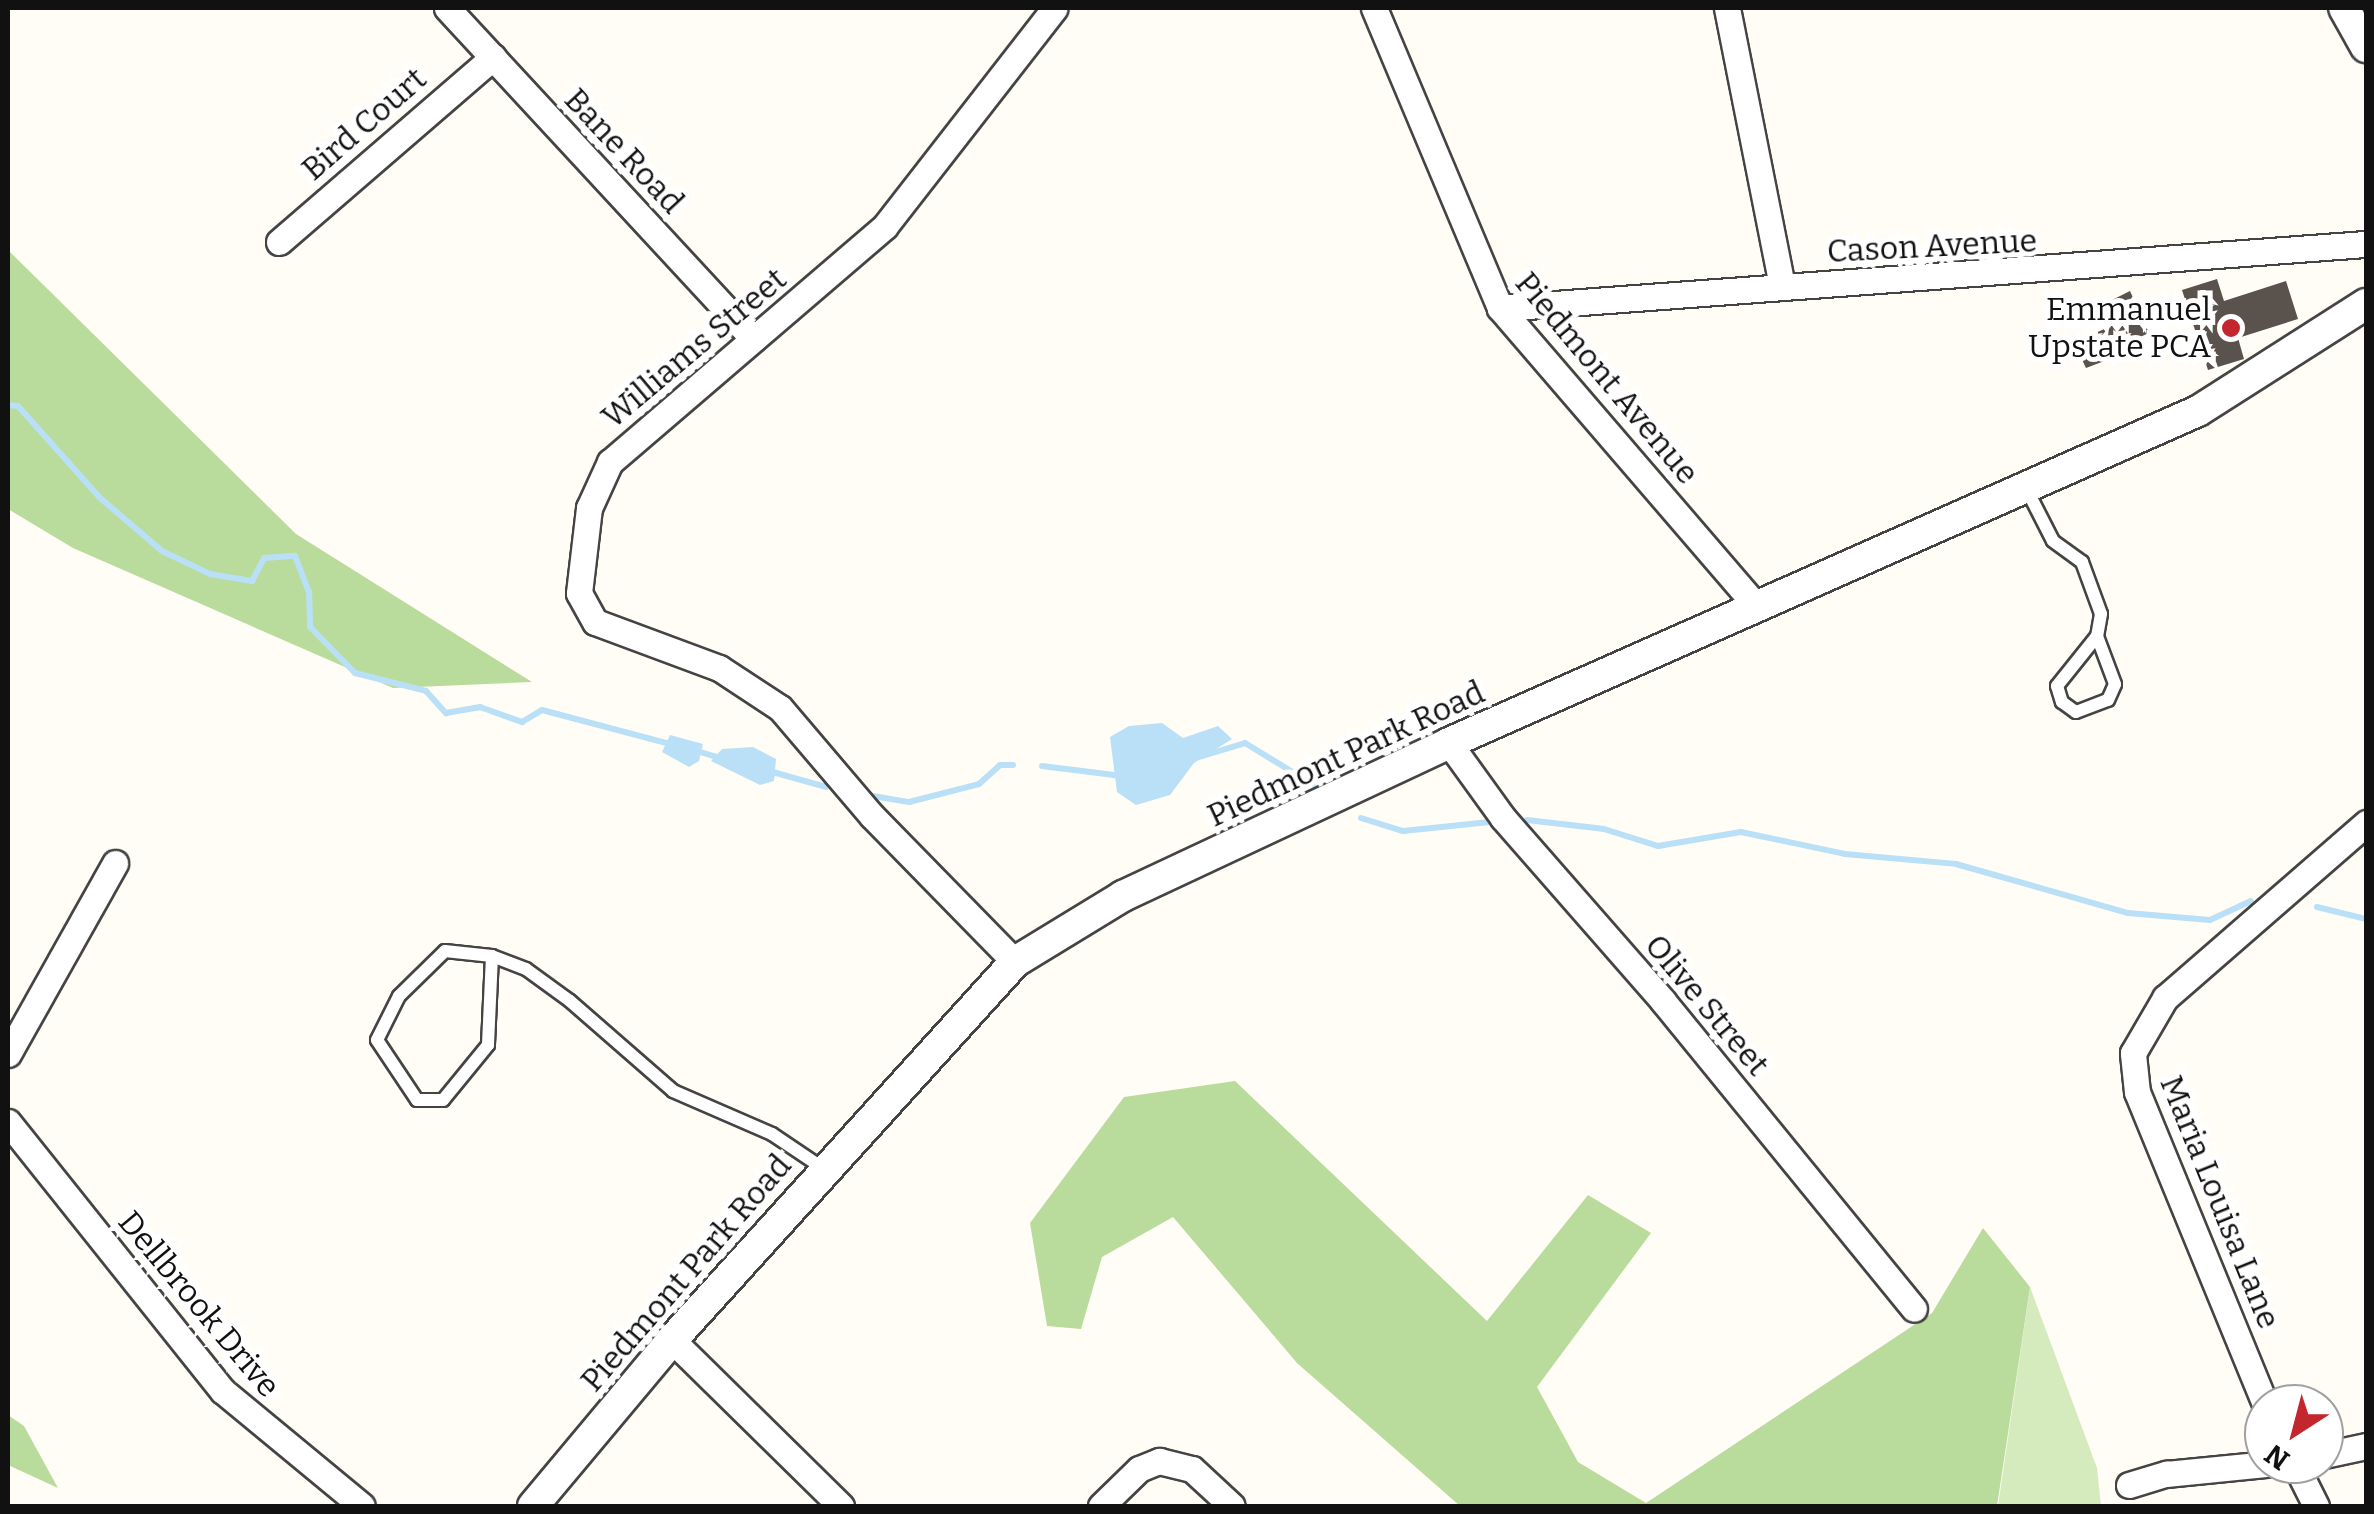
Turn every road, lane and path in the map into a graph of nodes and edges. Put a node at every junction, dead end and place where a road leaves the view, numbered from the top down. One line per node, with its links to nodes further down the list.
1 (448, 8): 7 (street, Bane Road)
2 (1055, 8): 13 (street, Williams Street)
3 (1374, 8): 12 (street, Piedmont Avenue)
4 (1727, 8): 10 (street)
5 (2344, 8): 6 (street)
6 (2366, 47)
7 (492, 57): 8 (street, Bird Court); 13 (street, Bane Road)
8 (279, 242)
9 (2366, 244): 10 (street, Cason Avenue)
10 (1782, 287): 12 (street, Cason Avenue)
11 (2366, 304): 14 (street, Piedmont Park Road)
12 (1500, 308): 15 (street, Piedmont Avenue)
13 (752, 339): 21 (street, Williams Street)
14 (2026, 488): 15 (street, Piedmont Park Road); 16 (lane)
15 (1755, 604): 17 (street, Piedmont Park Road)
16 (2097, 636): 16 (lane)
17 (1449, 743): 21 (street, Piedmont Park Road); 25 (street, Olive Street)
18 (2366, 823): 27 (street, Maria Louisa Lane)
19 (115, 863): 22 (street)
20 (492, 956): 20 (lane); 24 (lane)
21 (1015, 962): 24 (street, Piedmont Park Road)
22 (8, 1054)
23 (8, 1122): 30 (street, Dellbrook Drive)
24 (824, 1169): 26 (street, Piedmont Park Road)
25 (1914, 1308)
26 (672, 1340): 31 (street, Piedmont Park Road); 32 (street)
27 (2258, 1384)
28 (2244, 1466): 29 (street)
29 (2129, 1485)
30 (362, 1506)
31 (533, 1506)
32 (841, 1506)
33 (1101, 1506): 34 (street)
34 (1232, 1506)

